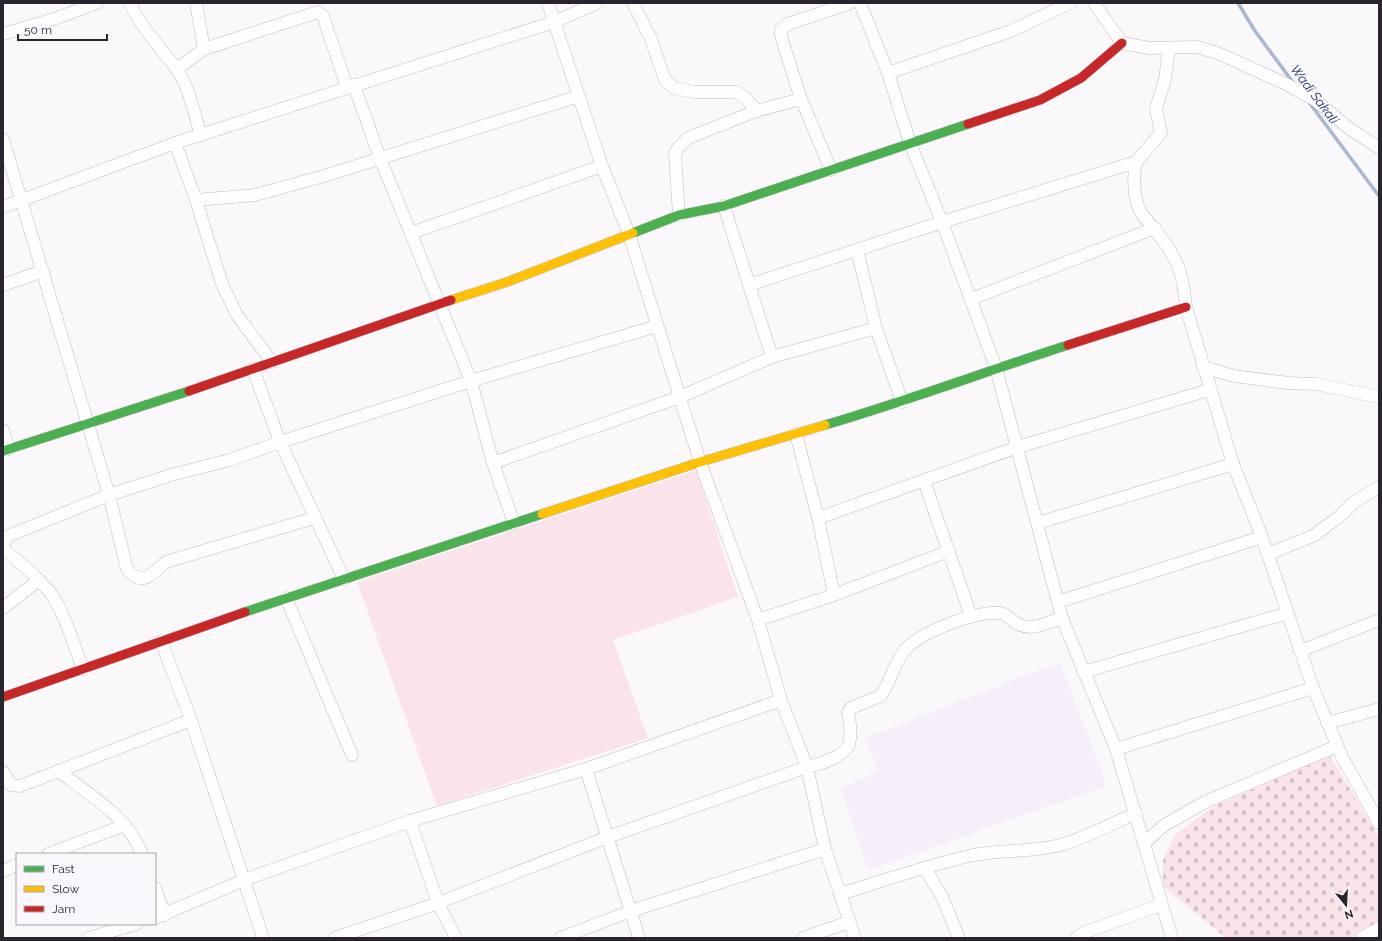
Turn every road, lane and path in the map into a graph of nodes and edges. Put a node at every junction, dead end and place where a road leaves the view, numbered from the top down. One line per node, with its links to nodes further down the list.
1 (97, 3): 12 (street)
2 (130, 3): 16 (street)
3 (196, 3): 14 (street)
4 (548, 3): 11 (street)
5 (597, 3): 11 (street)
6 (633, 3): 21 (street)
7 (850, 3): 20 (street)
8 (860, 3): 17 (street)
9 (1070, 3): 17 (street)
10 (1094, 3): 13 (street)
11 (554, 22): 18 (street); 19 (street)
12 (3, 34)
13 (1122, 43): 15 (street); 25 (street)
14 (204, 48): 16 (street); 18 (street)
15 (1169, 48): 26 (street); 28 (street)
16 (177, 69): 22 (street)
17 (888, 73): 25 (street)
18 (350, 86): 22 (street); 27 (street)
19 (579, 96): 27 (street); 29 (street)
20 (801, 99): 21 (street); 30 (street)
21 (756, 111): 35 (street)
22 (201, 135): 24 (street)
23 (3, 139): 32 (street)
24 (175, 143): 31 (street); 32 (street)
25 (910, 143): 30 (street); 36 (street)
26 (1379, 148)
27 (380, 158): 31 (street); 38 (street)
28 (1136, 162): 36 (street); 37 (street)
29 (602, 166): 38 (street); 39 (street)
30 (831, 170): 33 (street)
31 (196, 200): 50 (street)
32 (22, 201): 34 (street); 41 (street)
33 (724, 206): 35 (street); 43 (street)
34 (3, 207)
35 (679, 215): 39 (street)
36 (942, 222): 40 (street); 44 (street)
37 (1155, 228): 44 (street); 46 (street)
38 (411, 232): 45 (street)
39 (629, 234): 45 (street); 47 (street)
40 (857, 250): 43 (street); 48 (street)
41 (43, 271): 42 (street); 59 (street)
42 (3, 285)
43 (749, 285): 49 (street)
44 (971, 299): 52 (street)
45 (440, 303): 50 (street); 54 (street)
46 (1186, 307): 51 (street); 52 (street)
47 (657, 326): 54 (street); 56 (street)
48 (876, 328): 49 (street); 58 (street)
49 (772, 357): 56 (street)
50 (272, 362): 53 (street)
51 (1203, 367): 55 (street); 57 (street)
52 (996, 368): 58 (street); 63 (street)
53 (253, 369): 59 (street); 62 (street)
54 (471, 381): 62 (street); 66 (street)
55 (1209, 390): 63 (street); 67 (street)
56 (680, 397): 65 (street); 66 (street)
57 (1379, 397)
58 (902, 402): 61 (street)
59 (88, 424): 64 (street); 70 (street)
60 (3, 430): 64 (street)
61 (796, 434): 65 (street); 72 (street)
62 (280, 442): 70 (street); 71 (street)
63 (1018, 447): 68 (street); 73 (street)
64 (6, 450)
65 (700, 462): 74 (street); 87 (street)
66 (493, 463): 74 (street)
67 (1233, 464): 73 (street); 75 (street)
68 (924, 481): 72 (street); 76 (street)
69 (1379, 487): 77 (street)
70 (109, 495): 71 (street); 79 (street)
71 (314, 518): 78 (street)
72 (818, 518): 80 (street)
73 (1038, 523): 82 (street)
74 (514, 524): 78 (street)
75 (1262, 537): 77 (street); 82 (street)
76 (949, 551): 80 (street); 85 (street)
77 (1268, 554): 84 (street)
78 (344, 579): 81 (street)
79 (39, 580): 83 (street); 91 (street)
80 (834, 595): 87 (street)
81 (286, 598): 89 (street); 101 (street)
82 (1058, 602): 86 (street)
83 (3, 608)
84 (1288, 613): 90 (street); 92 (street)
85 (971, 616): 86 (street); 102 (street)
86 (1062, 618): 92 (street)
87 (758, 620): 95 (street)
88 (1379, 620): 90 (street)
89 (161, 641): 91 (street); 97 (street)
90 (1300, 651): 93 (street)
91 (83, 669): 94 (street)
92 (1083, 672): 100 (street)
93 (1313, 688): 98 (street); 100 (street)
94 (3, 697)
95 (781, 700): 102 (street); 103 (street)
96 (1379, 709): 98 (street)
97 (191, 720): 104 (street); 118 (street)
98 (1327, 723): 99 (street)
99 (1337, 746): 108 (street); 111 (street)
100 (1116, 749): 106 (street)
101 (352, 755)
102 (807, 767): 110 (street); 112 (street)
103 (586, 769): 107 (street); 110 (street)
104 (58, 771): 105 (street); 109 (street)
105 (3, 772)
106 (1136, 813): 111 (street); 116 (street)
107 (410, 821): 118 (street); 121 (street)
108 (1379, 823)
109 (125, 825): 113 (street); 114 (street)
110 (608, 837): 121 (street); 123 (street)
111 (1144, 844): 122 (street)
112 (825, 850): 120 (street); 123 (street)
113 (51, 853)
114 (142, 853)
115 (16, 866): 117 (street)
116 (925, 868): 120 (street); 136 (street)
117 (3, 871)
118 (244, 880): 124 (street); 129 (street)
119 (156, 894): 124 (street)
120 (840, 894): 125 (street)
121 (438, 903): 130 (street); 131 (street)
122 (1161, 905): 137 (street); 138 (street)
123 (631, 911): 132 (street); 133 (street)
124 (160, 917)
125 (850, 922): 134 (street); 135 (street)
126 (133, 925): 128 (street)
127 (1379, 928): 139 (street)
128 (88, 938)
129 (263, 938)
130 (334, 938)
131 (456, 938)
132 (560, 938)
133 (639, 938)
134 (803, 938)
135 (855, 938)
136 (959, 938)
137 (1076, 938)
138 (1172, 938)
139 (1362, 938)

